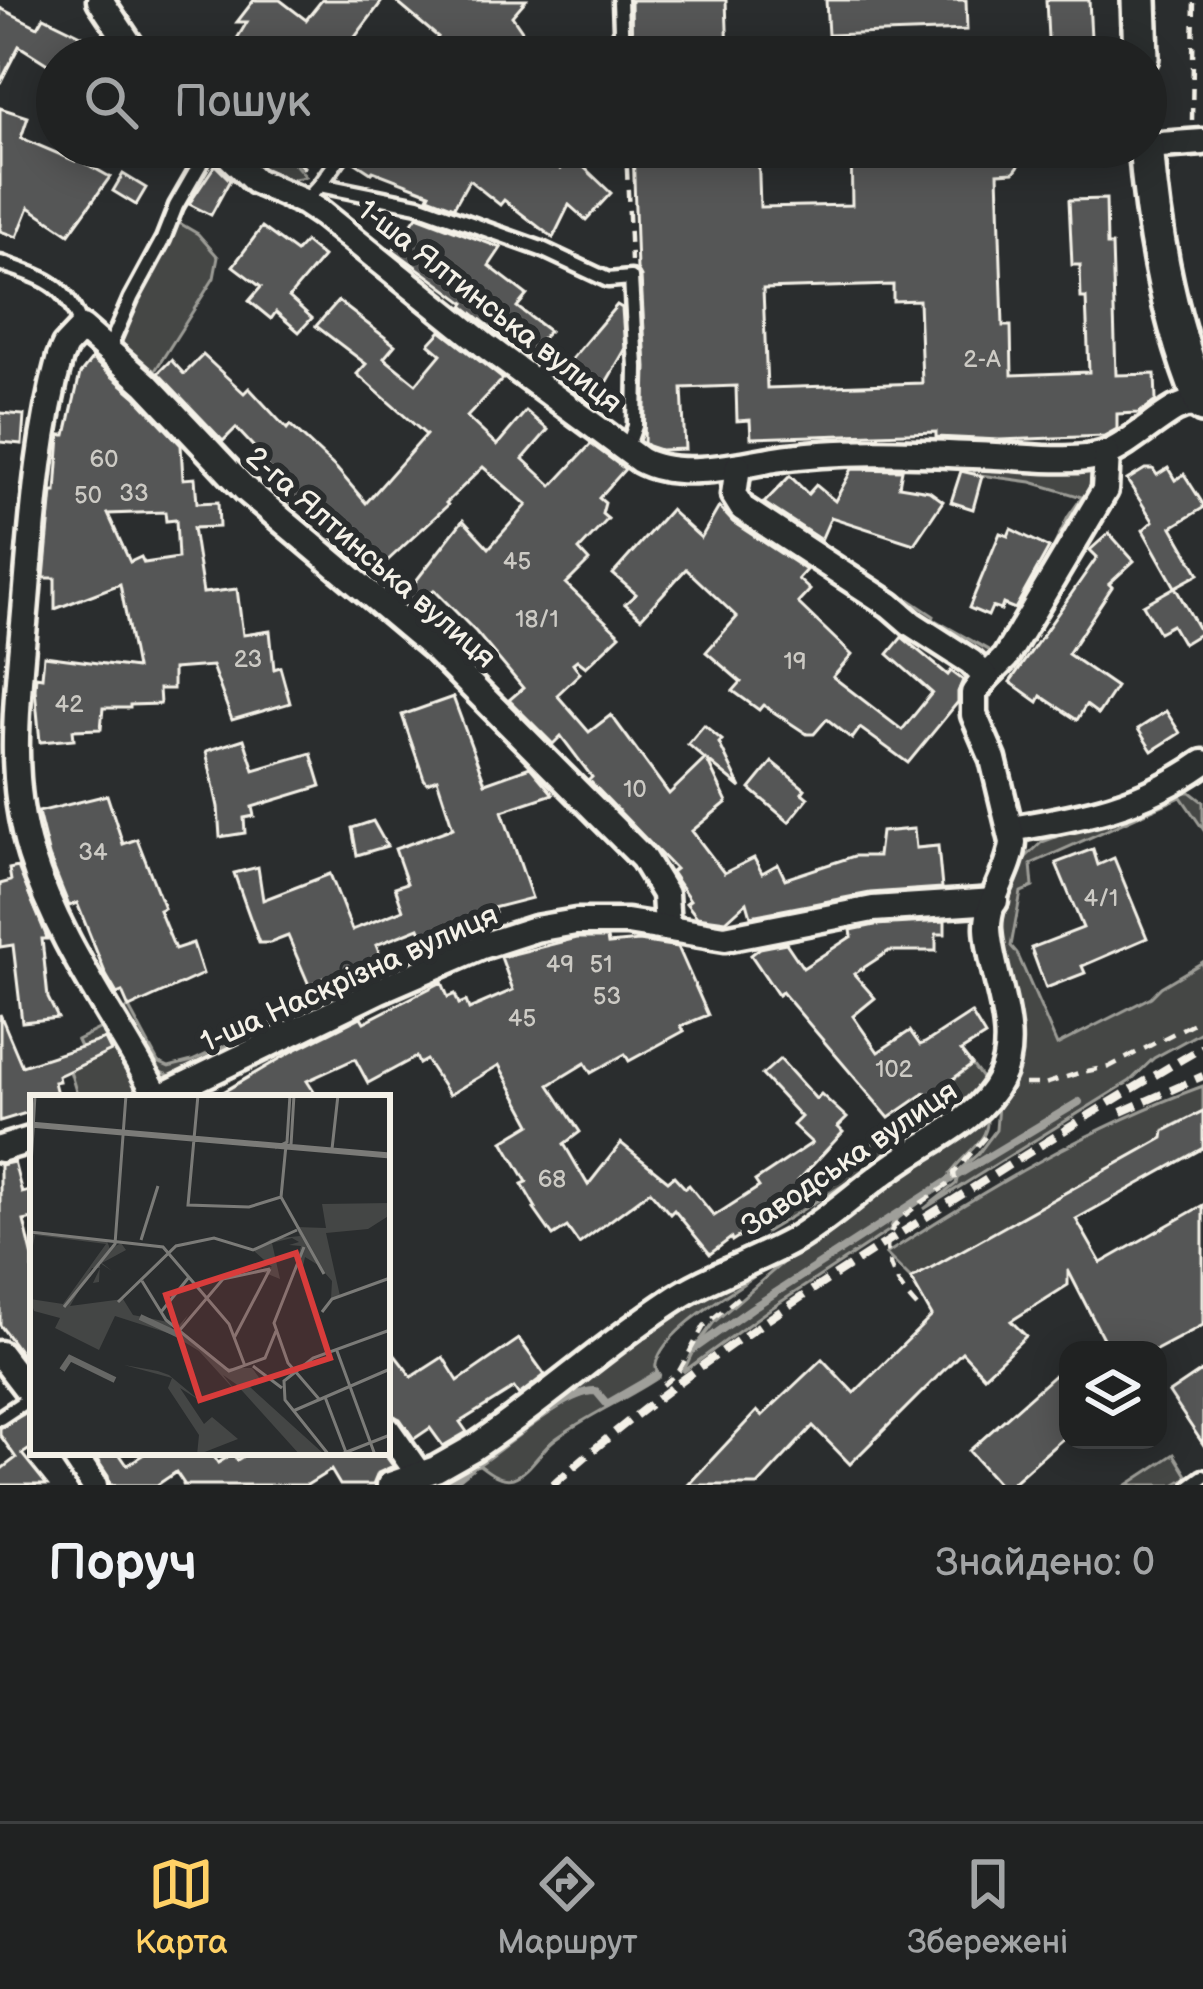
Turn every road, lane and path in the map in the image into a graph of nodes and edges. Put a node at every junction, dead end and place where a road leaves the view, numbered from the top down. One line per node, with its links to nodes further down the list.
1 (100, 0): 5 (street)
2 (620, 0): 6 (lane)
3 (1139, 0): 7 (street)
4 (1194, 0): 8 (path)
5 (123, 36)
6 (621, 36)
7 (1140, 36)
8 (1197, 142): 9 (street)
9 (1167, 144)
10 (198, 168): 20 (lane)
11 (242, 168): 16 (street, 1-ша Ялтинська вулиця)
12 (297, 168): 16 (path)
13 (331, 168): 16 (lane)
14 (627, 168): 18 (path)
15 (1149, 168): 21 (street)
16 (312, 194): 18 (lane); 22 (street, 1-ша Ялтинська вулиця)
17 (0, 263): 19 (lane, 2-га Ялтинська вулиця)
18 (631, 278): 22 (lane)
19 (82, 328): 20 (street, 2-га Ялтинська вулиця); 27 (street)
20 (109, 349): 30 (street, 2-га Ялтинська вулиця)
21 (1203, 404): 23 (street, 1-ша Ялтинська вулиця)
22 (624, 447): 24 (street, 1-ша Ялтинська вулиця)
23 (1107, 453): 24 (street, 1-ша Ялтинська вулиця); 25 (street)
24 (738, 466): 25 (street)
25 (986, 677): 28 (street)
26 (1203, 763): 28 (street)
27 (9, 807): 33 (street)
28 (1011, 829): 29 (street, Заводська вулиця)
29 (995, 901): 30 (street, 1-ша Наскрізна вулиця); 32 (street, Заводська вулиця)
30 (667, 926): 34 (street, 1-ша Наскрізна вулиця)
31 (1203, 1018): 32 (path)
32 (996, 1084): 38 (path); 46 (street, Заводська вулиця)
33 (156, 1095)
34 (164, 1095)
35 (30, 1140): 36 (street)
36 (0, 1149)
37 (756, 1282): 40 (path)
38 (917, 1307)
39 (0, 1354): 41 (street)
40 (663, 1384)
41 (30, 1393)
42 (30, 1399): 43 (lane)
43 (0, 1418)
44 (390, 1434): 46 (street)
45 (74, 1455): 48 (street)
46 (420, 1476): 49 (street, Заводська вулиця)
47 (1203, 1477): 50 (lane)
48 (94, 1485)
49 (391, 1485)
50 (1192, 1485)

